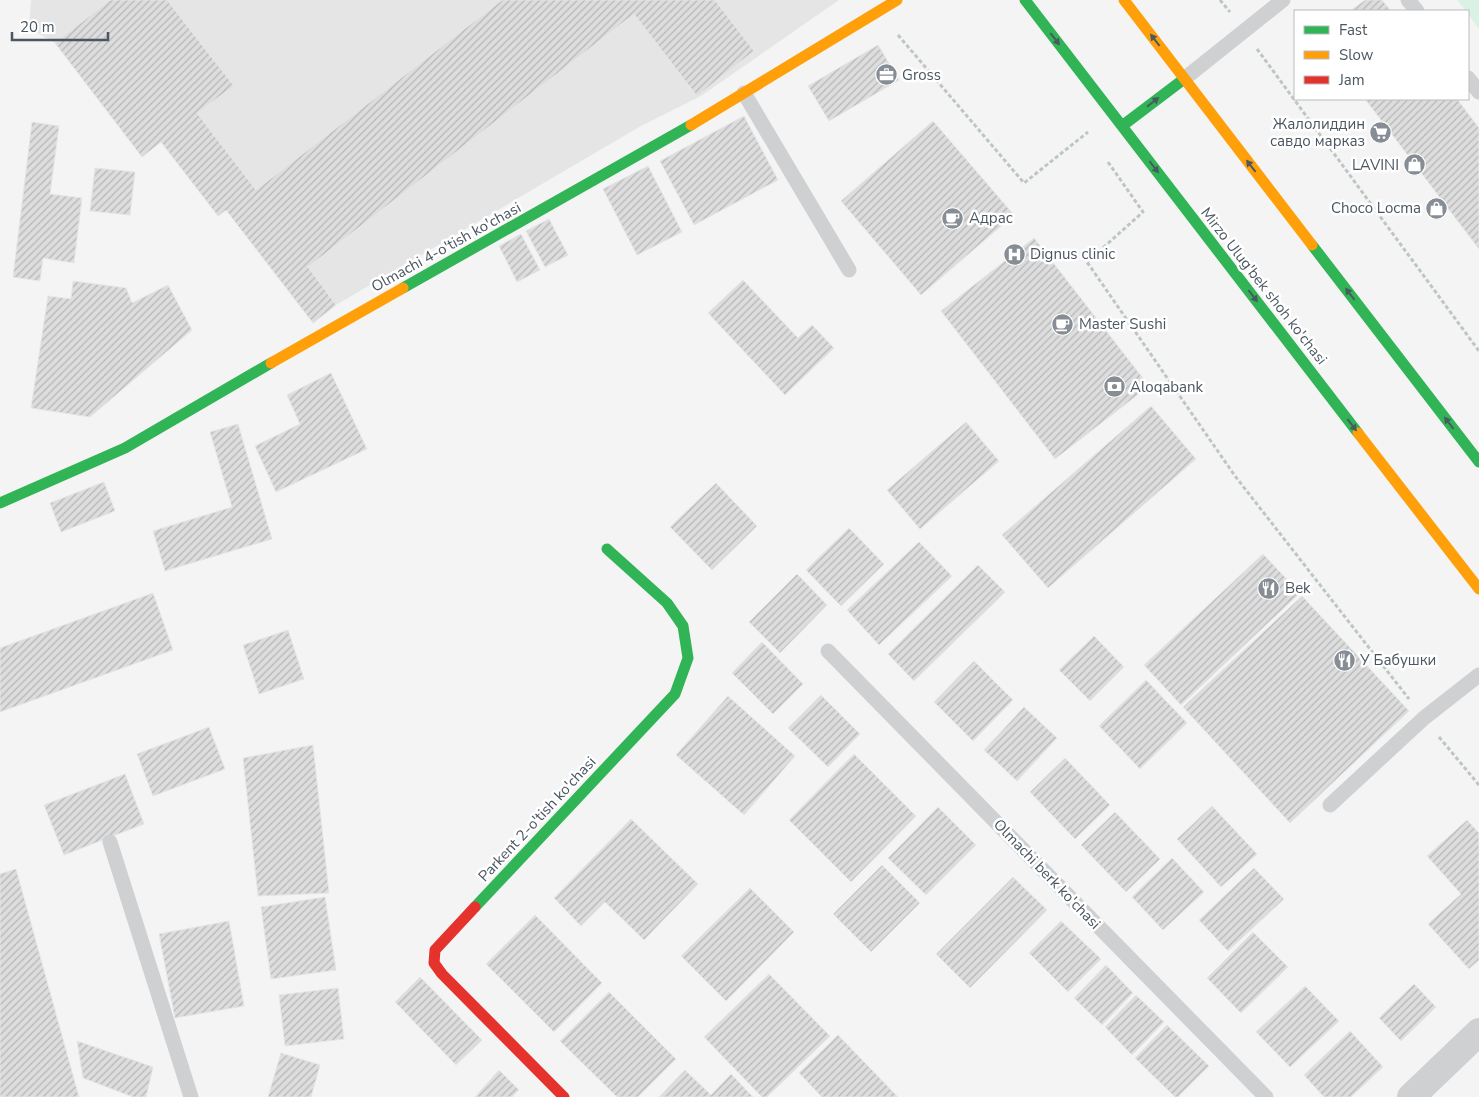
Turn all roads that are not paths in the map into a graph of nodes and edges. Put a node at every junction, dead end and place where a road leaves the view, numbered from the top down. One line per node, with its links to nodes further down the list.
1 (896, 0): 10 (street, Olmachi 4-o'tish ko'chasi)
2 (1025, 0): 11 (street, Mirzo Ulug'bek shoh ko'chasi, one-way to 11)
3 (1124, 0): 7 (street, one-way to 3)
4 (1283, 0): 7 (lane)
5 (1408, 0): 6 (lane)
6 (1416, 10)
7 (1184, 79): 11 (street, one-way to 7); 13 (street, one-way to 7)
8 (1469, 79): 9 (lane)
9 (1479, 92)
10 (744, 93): 12 (lane); 14 (street, Olmachi 4-o'tish ko'chasi)
11 (1122, 126): 16 (street, Mirzo Ulug'bek shoh ko'chasi, one-way to 16)
12 (849, 270)
13 (1479, 462)
14 (0, 503)
15 (607, 549): 23 (street, Parkent 2-o'tish ko'chasi)
16 (1479, 589)
17 (828, 651): 24 (lane, Olmachi berk ko'chasi)
18 (1479, 674): 19 (lane)
19 (1330, 805)
20 (110, 842): 22 (lane)
21 (1479, 1032): 25 (street)
22 (191, 1097)
23 (564, 1097)
24 (1266, 1097)
25 (1412, 1097)

